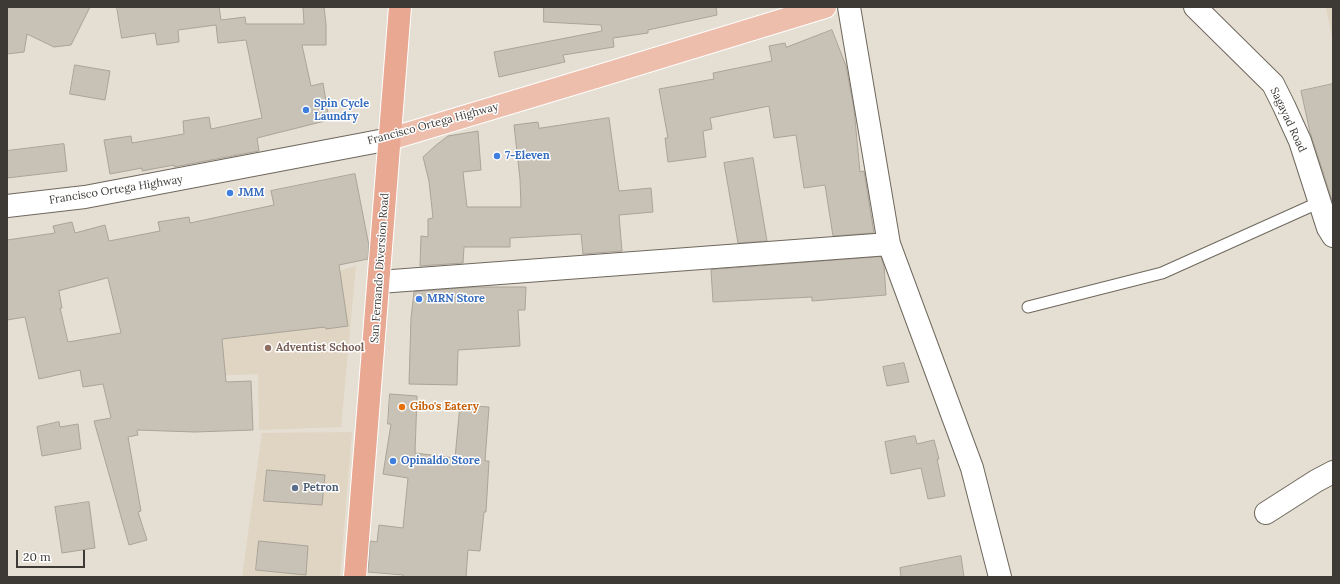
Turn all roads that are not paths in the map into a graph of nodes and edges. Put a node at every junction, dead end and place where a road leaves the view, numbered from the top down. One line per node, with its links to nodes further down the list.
1 (400, 7): 5 (highway, San Fernando Diversion Road)
2 (825, 7): 5 (main road, Francisco Ortega Highway)
3 (849, 7): 9 (street)
4 (1194, 7): 6 (street, Sagayad Road)
5 (390, 138): 7 (street, Francisco Ortega Highway); 10 (highway, San Fernando Diversion Road)
6 (1320, 202): 8 (street, Sagayad Road); 11 (lane)
7 (7, 206)
8 (1333, 236)
9 (889, 244): 10 (street); 15 (street)
10 (379, 282): 14 (highway, San Fernando Diversion Road)
11 (1028, 307)
12 (1333, 472): 13 (street)
13 (1266, 513)
14 (355, 577)
15 (1000, 577)

